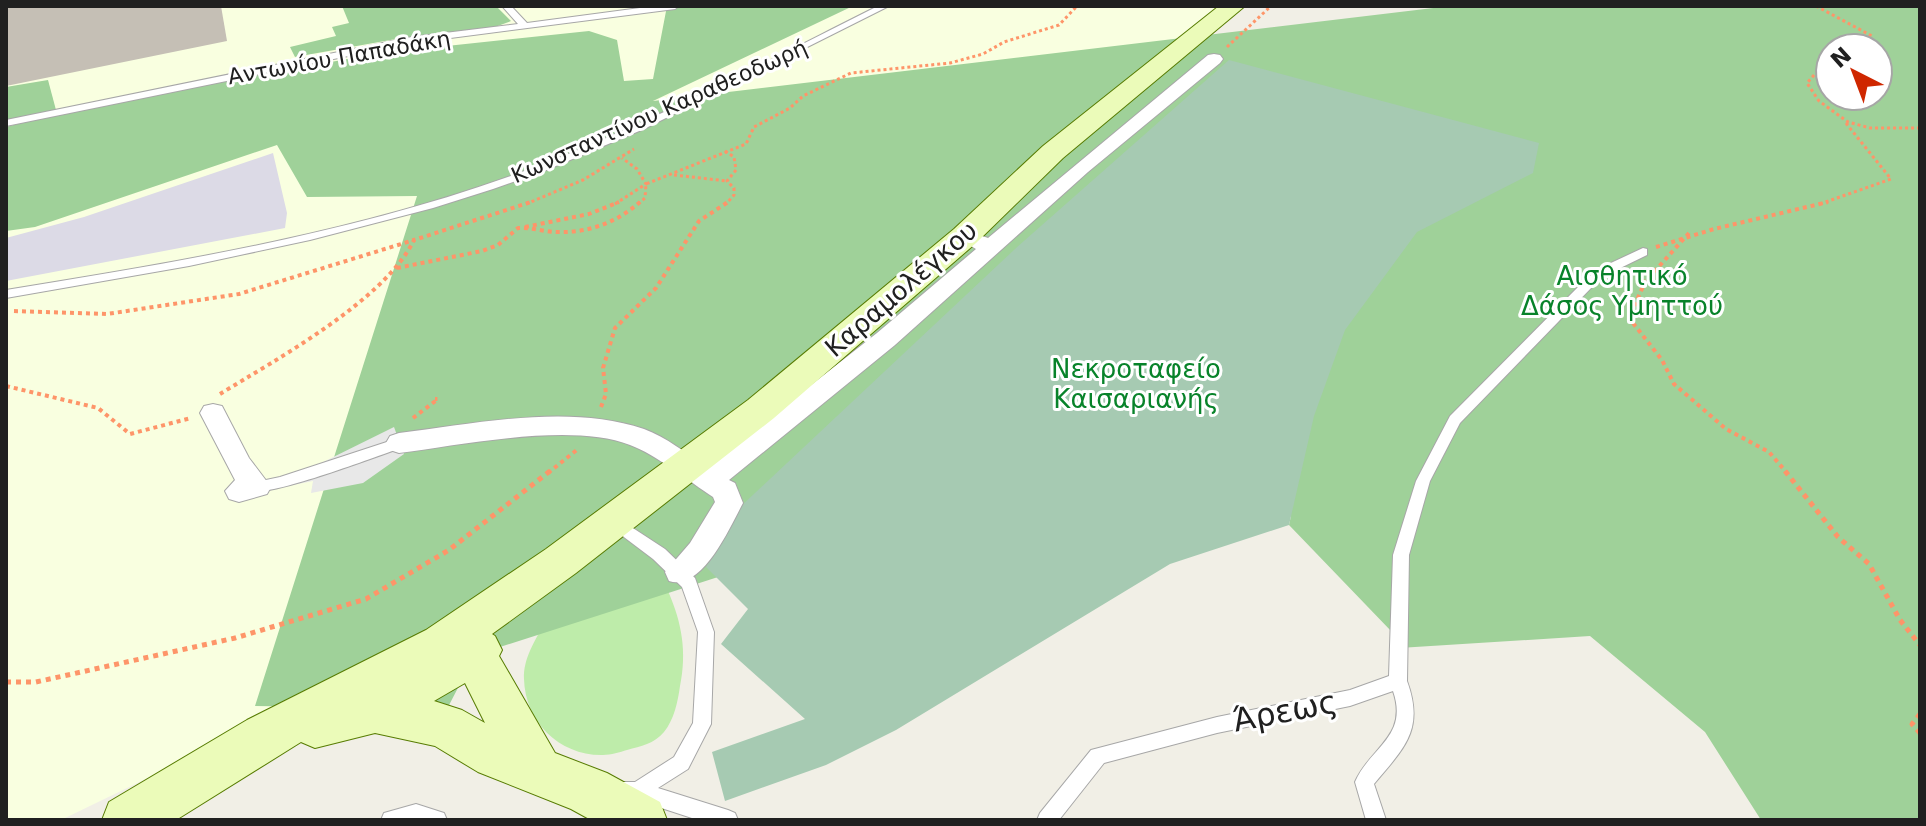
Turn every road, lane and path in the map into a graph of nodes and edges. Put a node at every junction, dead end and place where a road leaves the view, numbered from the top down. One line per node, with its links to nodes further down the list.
1 (506, 6): 8 (lane)
2 (675, 6): 8 (lane, Αντωνίου Παπαδάκη)
3 (885, 6): 31 (lane, Κωνσταντίνου Καραθεοδωρή)
4 (1077, 6): 20 (path)
5 (1233, 6): 12 (main road, Καραμολέγκου)
6 (1271, 6): 10 (path)
7 (1816, 6): 9 (path)
8 (526, 27): 17 (lane, Αντωνίου Παπαδάκη)
9 (1865, 32)
10 (1214, 59): 13 (street)
11 (1814, 75): 14 (path)
12 (1148, 76): 13 (street); 28 (main road, Καραμολέγκου)
13 (1181, 86): 28 (street)
14 (1814, 98)
15 (1832, 112): 16 (path)
16 (1845, 122): 18 (path); 26 (path)
17 (6, 123)
18 (1920, 128)
19 (640, 144): 21 (path)
20 (725, 151): 22 (path); 23 (path)
21 (622, 158): 24 (path); 27 (path)
22 (672, 174): 23 (path); 24 (path)
23 (727, 181): 36 (path)
24 (646, 184): 25 (path); 25 (path)
25 (523, 227): 30 (path)
26 (1689, 233): 29 (path); 42 (path)
27 (414, 240): 30 (path); 32 (path)
28 (978, 242): 38 (main road, Καραμολέγκου)
29 (1643, 252): 44 (lane)
30 (394, 269): 35 (path)
31 (6, 294)
32 (6, 309)
33 (6, 386): 35 (path)
34 (435, 399): 37 (path)
35 (213, 413): 39 (street)
36 (593, 428): 37 (street); 38 (street); 45 (path)
37 (403, 433): 39 (lane)
38 (696, 474): 40 (main road, Καραμολέγκου); 41 (street)
39 (257, 487)
40 (613, 521): 41 (lane); 43 (main road, Καραμολέγκου)
41 (680, 572): 52 (lane)
42 (1920, 645)
43 (452, 658): 46 (main road); 48 (main road); 50 (main road); 51 (main road)
44 (1398, 681): 57 (lane, Άρεως); 58 (lane)
45 (6, 682)
46 (375, 711): 48 (main road); 50 (main road)
47 (1920, 714): 49 (path)
48 (445, 726): 51 (main road)
49 (1920, 733)
50 (265, 736): 53 (main road)
51 (536, 768): 52 (main road)
52 (622, 801): 56 (lane)
53 (128, 820)
54 (391, 820): 55 (lane)
55 (437, 820)
56 (728, 820)
57 (1047, 820)
58 (1376, 820)

